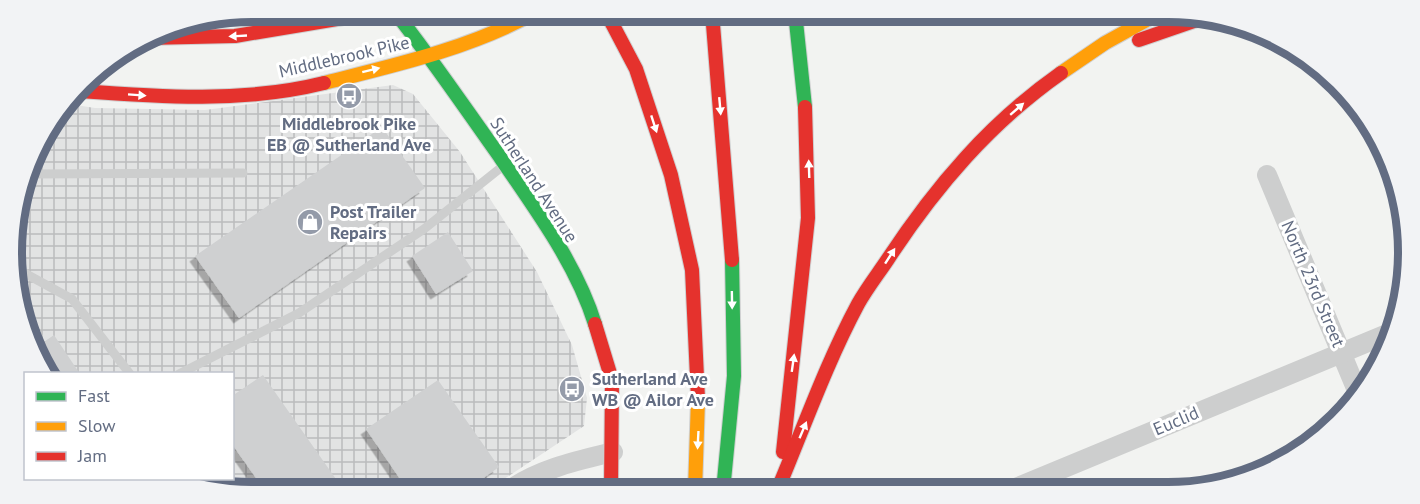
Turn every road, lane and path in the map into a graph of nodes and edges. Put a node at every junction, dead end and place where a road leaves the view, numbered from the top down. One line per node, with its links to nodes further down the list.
1 (307, 22): 10 (main road)
2 (326, 22): 10 (main road, Middlebrook Pike)
3 (403, 22): 12 (main road, Sutherland Avenue)
4 (517, 22): 12 (main road, Middlebrook Pike)
5 (611, 22): 28 (main road, one-way to 28)
6 (713, 22): 29 (main road, one-way to 29)
7 (796, 22): 30 (main road, one-way to 7)
8 (1142, 22): 13 (main road)
9 (1189, 23): 13 (main road)
10 (305, 26): 11 (main road, Middlebrook Pike, one-way to 11)
11 (172, 37)
12 (429, 56): 14 (main road, Middlebrook Pike, one-way to 12); 15 (main road, Sutherland Avenue)
13 (1073, 66): 31 (main road, one-way to 13)
14 (88, 92)
15 (505, 165): 23 (lane); 25 (main road, Sutherland Avenue)
16 (243, 173): 17 (lane)
17 (36, 174)
18 (1268, 175): 21 (street, North 23rd Street)
19 (23, 272): 22 (lane)
20 (1381, 336): 21 (street, Euclid)
21 (1342, 351): 24 (street, North 23rd Street); 32 (street, Euclid)
22 (128, 372)
23 (183, 372)
24 (1355, 385)
25 (613, 452): 26 (street); 27 (main road, Sutherland Avenue)
26 (522, 482)
27 (611, 482)
28 (696, 482)
29 (724, 482)
30 (780, 482)
31 (782, 482)
32 (1030, 482)

